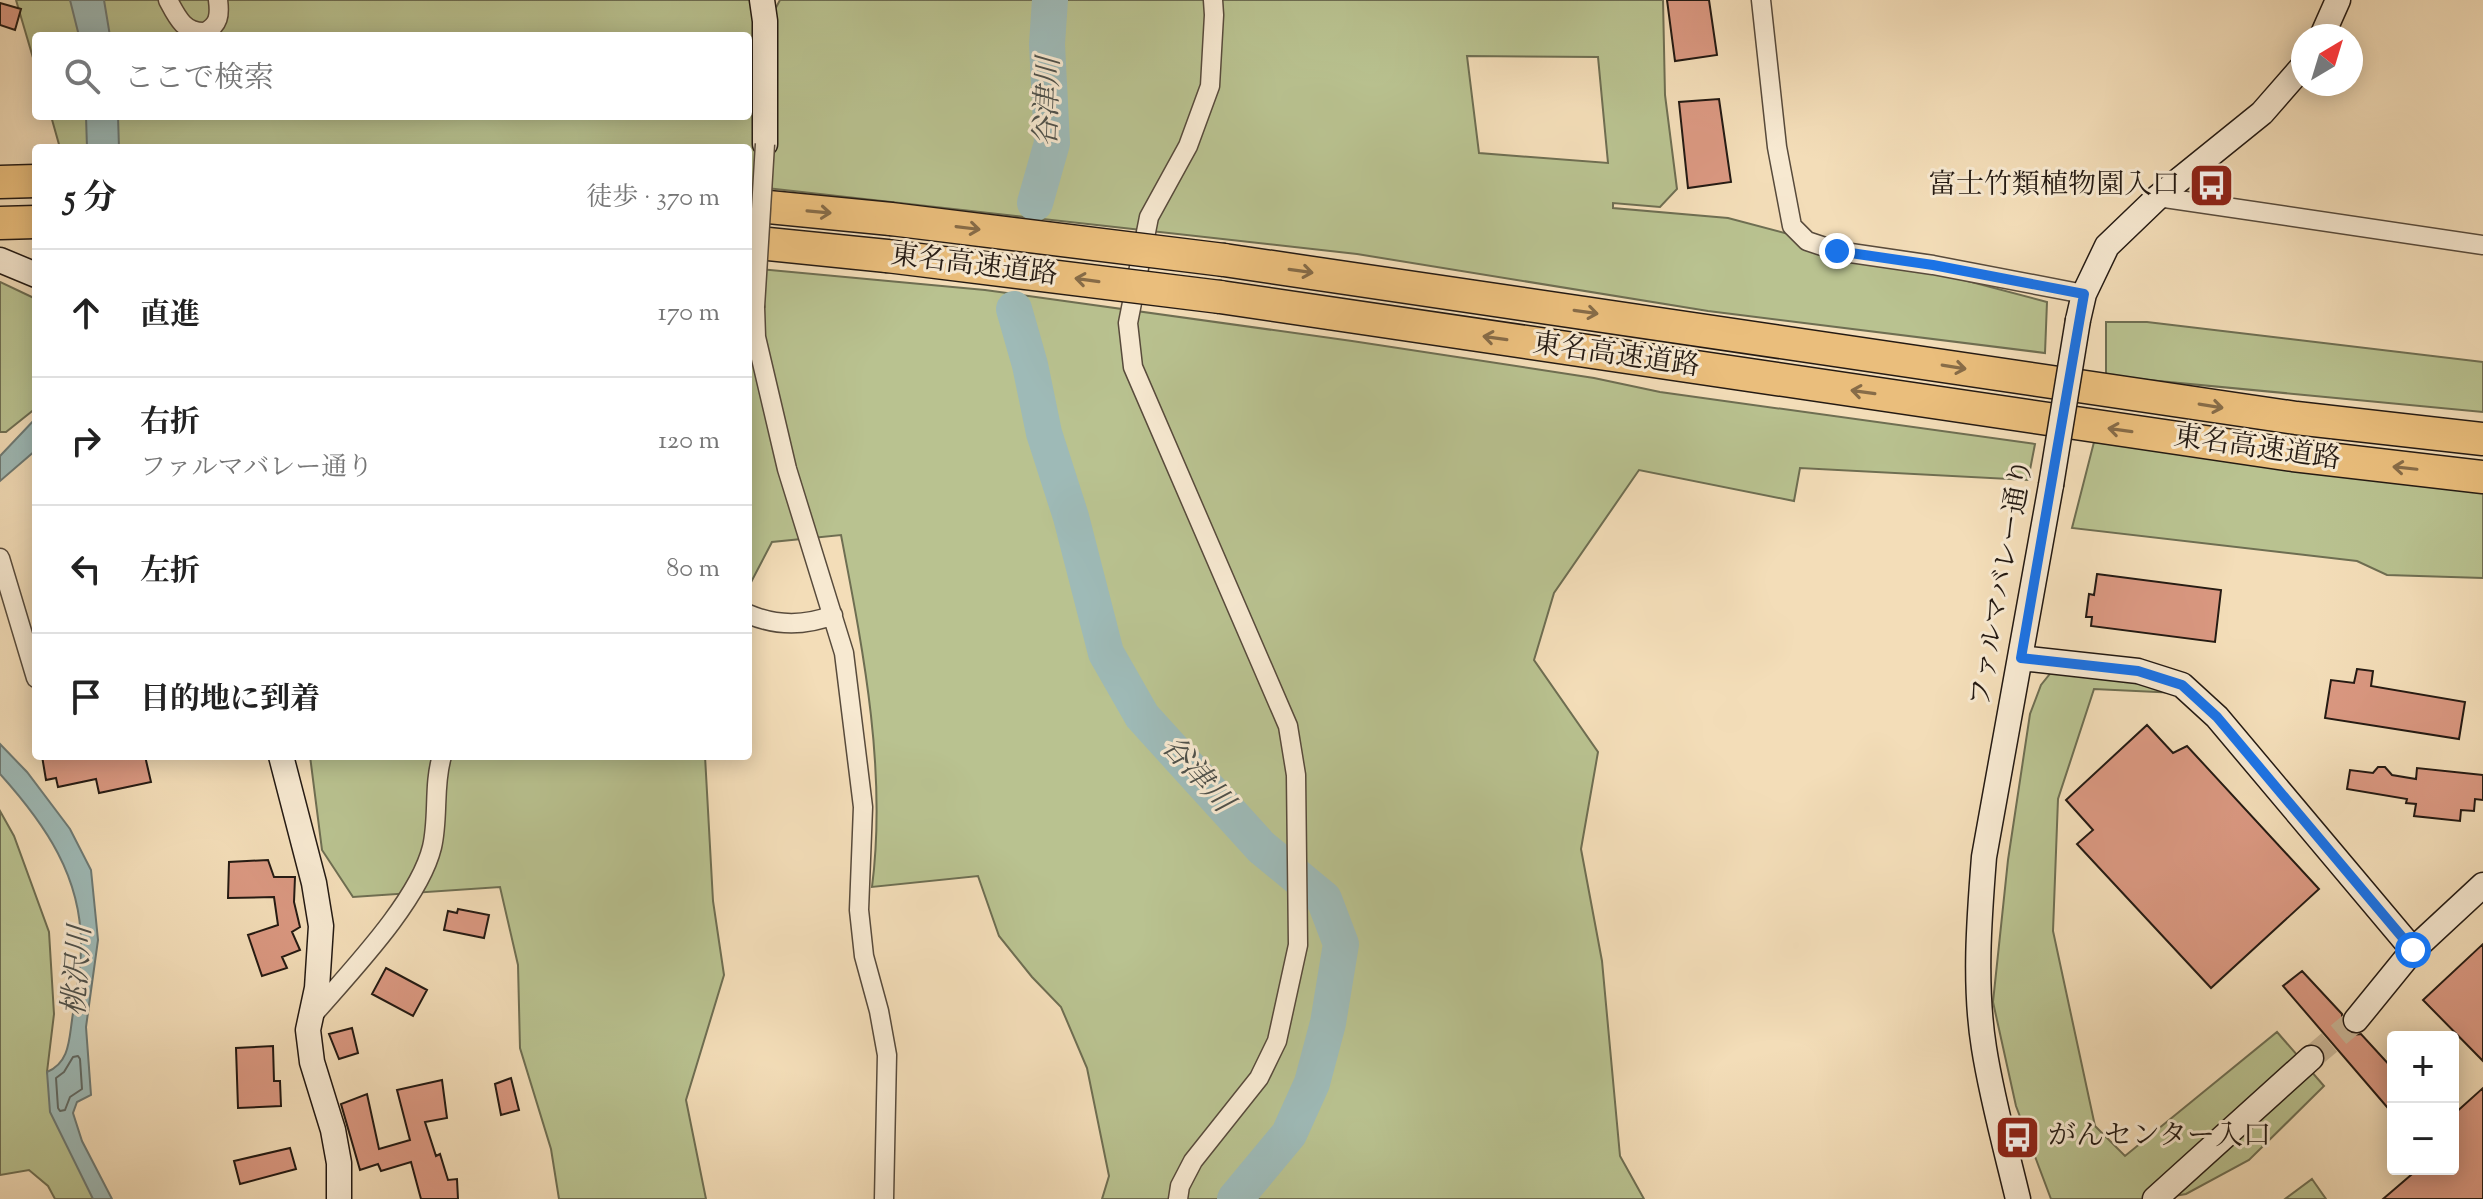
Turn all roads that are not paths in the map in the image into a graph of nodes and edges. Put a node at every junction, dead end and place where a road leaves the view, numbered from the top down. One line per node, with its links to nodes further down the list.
1 (168, 0): 2 (street)
2 (218, 0)
3 (762, 0): 9 (street)
4 (1213, 0): 37 (street)
5 (1761, 0): 20 (street)
6 (2338, 0): 7 (street)
7 (2327, 24)
8 (2291, 80): 12 (street, ファルマバレー通り)
9 (765, 144): 25 (street, bridge)
10 (32, 181): 11 (highway)
11 (0, 182)
12 (2158, 197): 17 (street); 20 (street, ファルマバレー通り)
13 (752, 205): 21 (highway, 東名高速道路, one-way to 21, bridge)
14 (32, 222): 15 (highway)
15 (0, 223)
16 (752, 242): 22 (highway, 東名高速道路, one-way to 16, bridge)
17 (2483, 245)
18 (0, 260): 19 (street)
19 (32, 273)
20 (2084, 294): 27 (street, ファルマバレー通り, bridge)
21 (2483, 439)
22 (2483, 477)
23 (0, 558): 26 (street)
24 (752, 615): 25 (street)
25 (833, 615): 36 (street)
26 (32, 648)
27 (2021, 658): 31 (street); 38 (street, ファルマバレー通り)
28 (282, 760): 32 (street)
29 (441, 760): 32 (street)
30 (2483, 885): 31 (street)
31 (2413, 950): 33 (street)
32 (312, 1016): 35 (street)
33 (2356, 1020)
34 (2311, 1058): 39 (street)
35 (339, 1199)
36 (884, 1199)
37 (1178, 1199)
38 (2018, 1199)
39 (2155, 1199)

